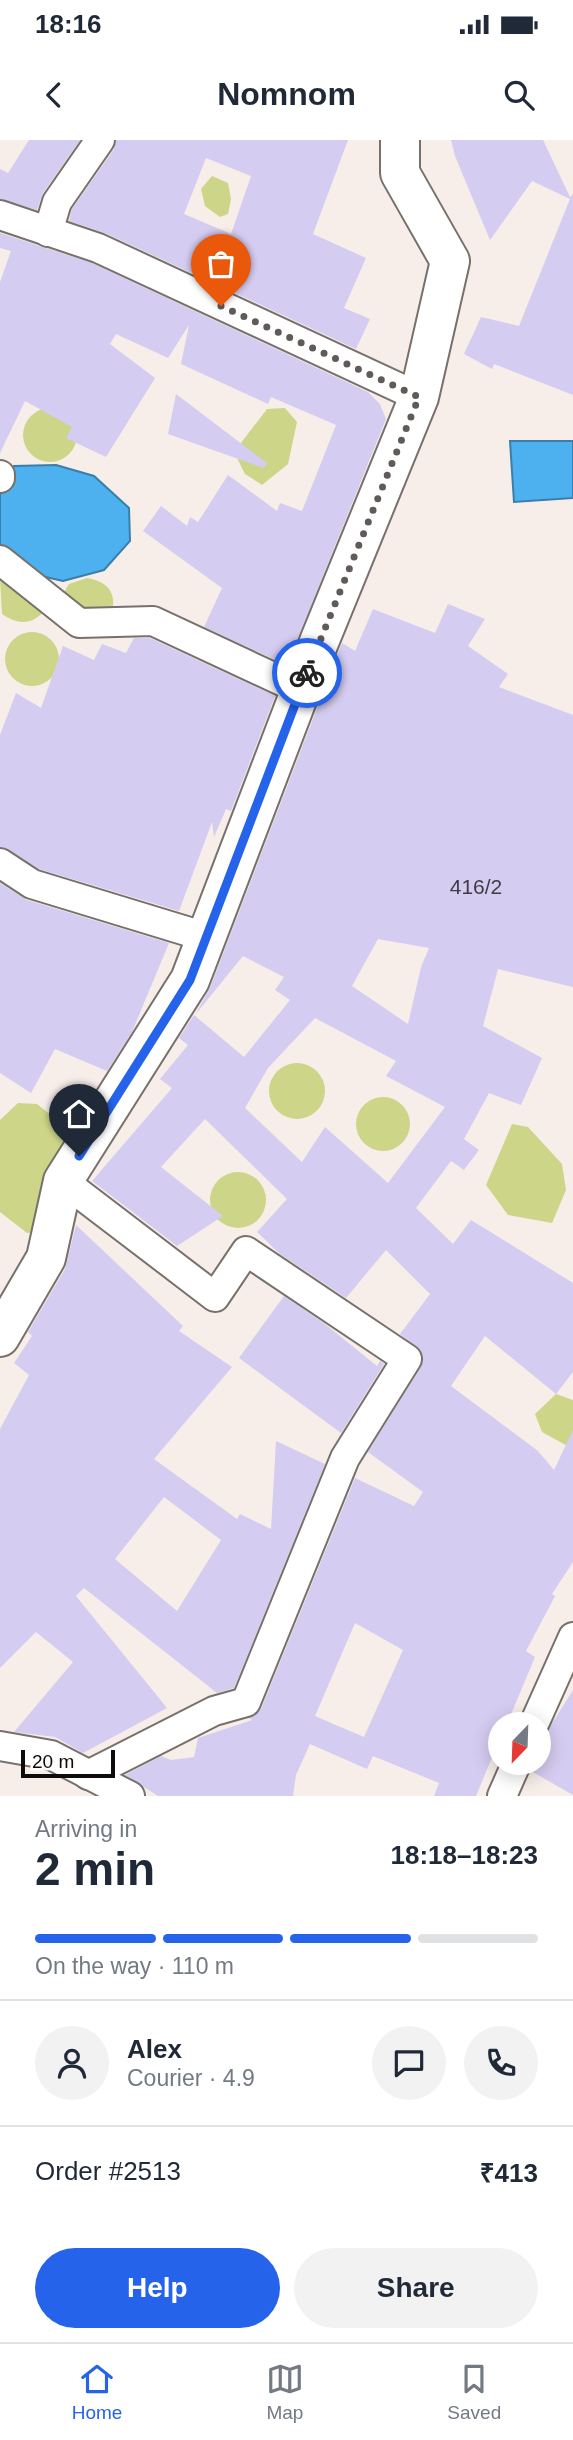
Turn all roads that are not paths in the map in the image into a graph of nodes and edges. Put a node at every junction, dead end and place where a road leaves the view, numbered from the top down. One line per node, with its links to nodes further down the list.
1 (100, 140): 4 (street)
2 (400, 140): 5 (street)
3 (0, 215): 4 (street)
4 (48, 232): 5 (street)
5 (419, 397): 7 (street)
6 (0, 560): 7 (street)
7 (301, 690): 9 (street)
8 (0, 863): 9 (street)
9 (206, 937): 10 (street)
10 (63, 1181): 11 (street); 15 (street)
11 (0, 1336)
12 (573, 1637): 13 (street)
13 (539, 1712)
14 (0, 1746): 15 (street)
15 (88, 1775): 17 (street)
16 (511, 1775): 18 (street)
17 (130, 1796)
18 (502, 1796)

